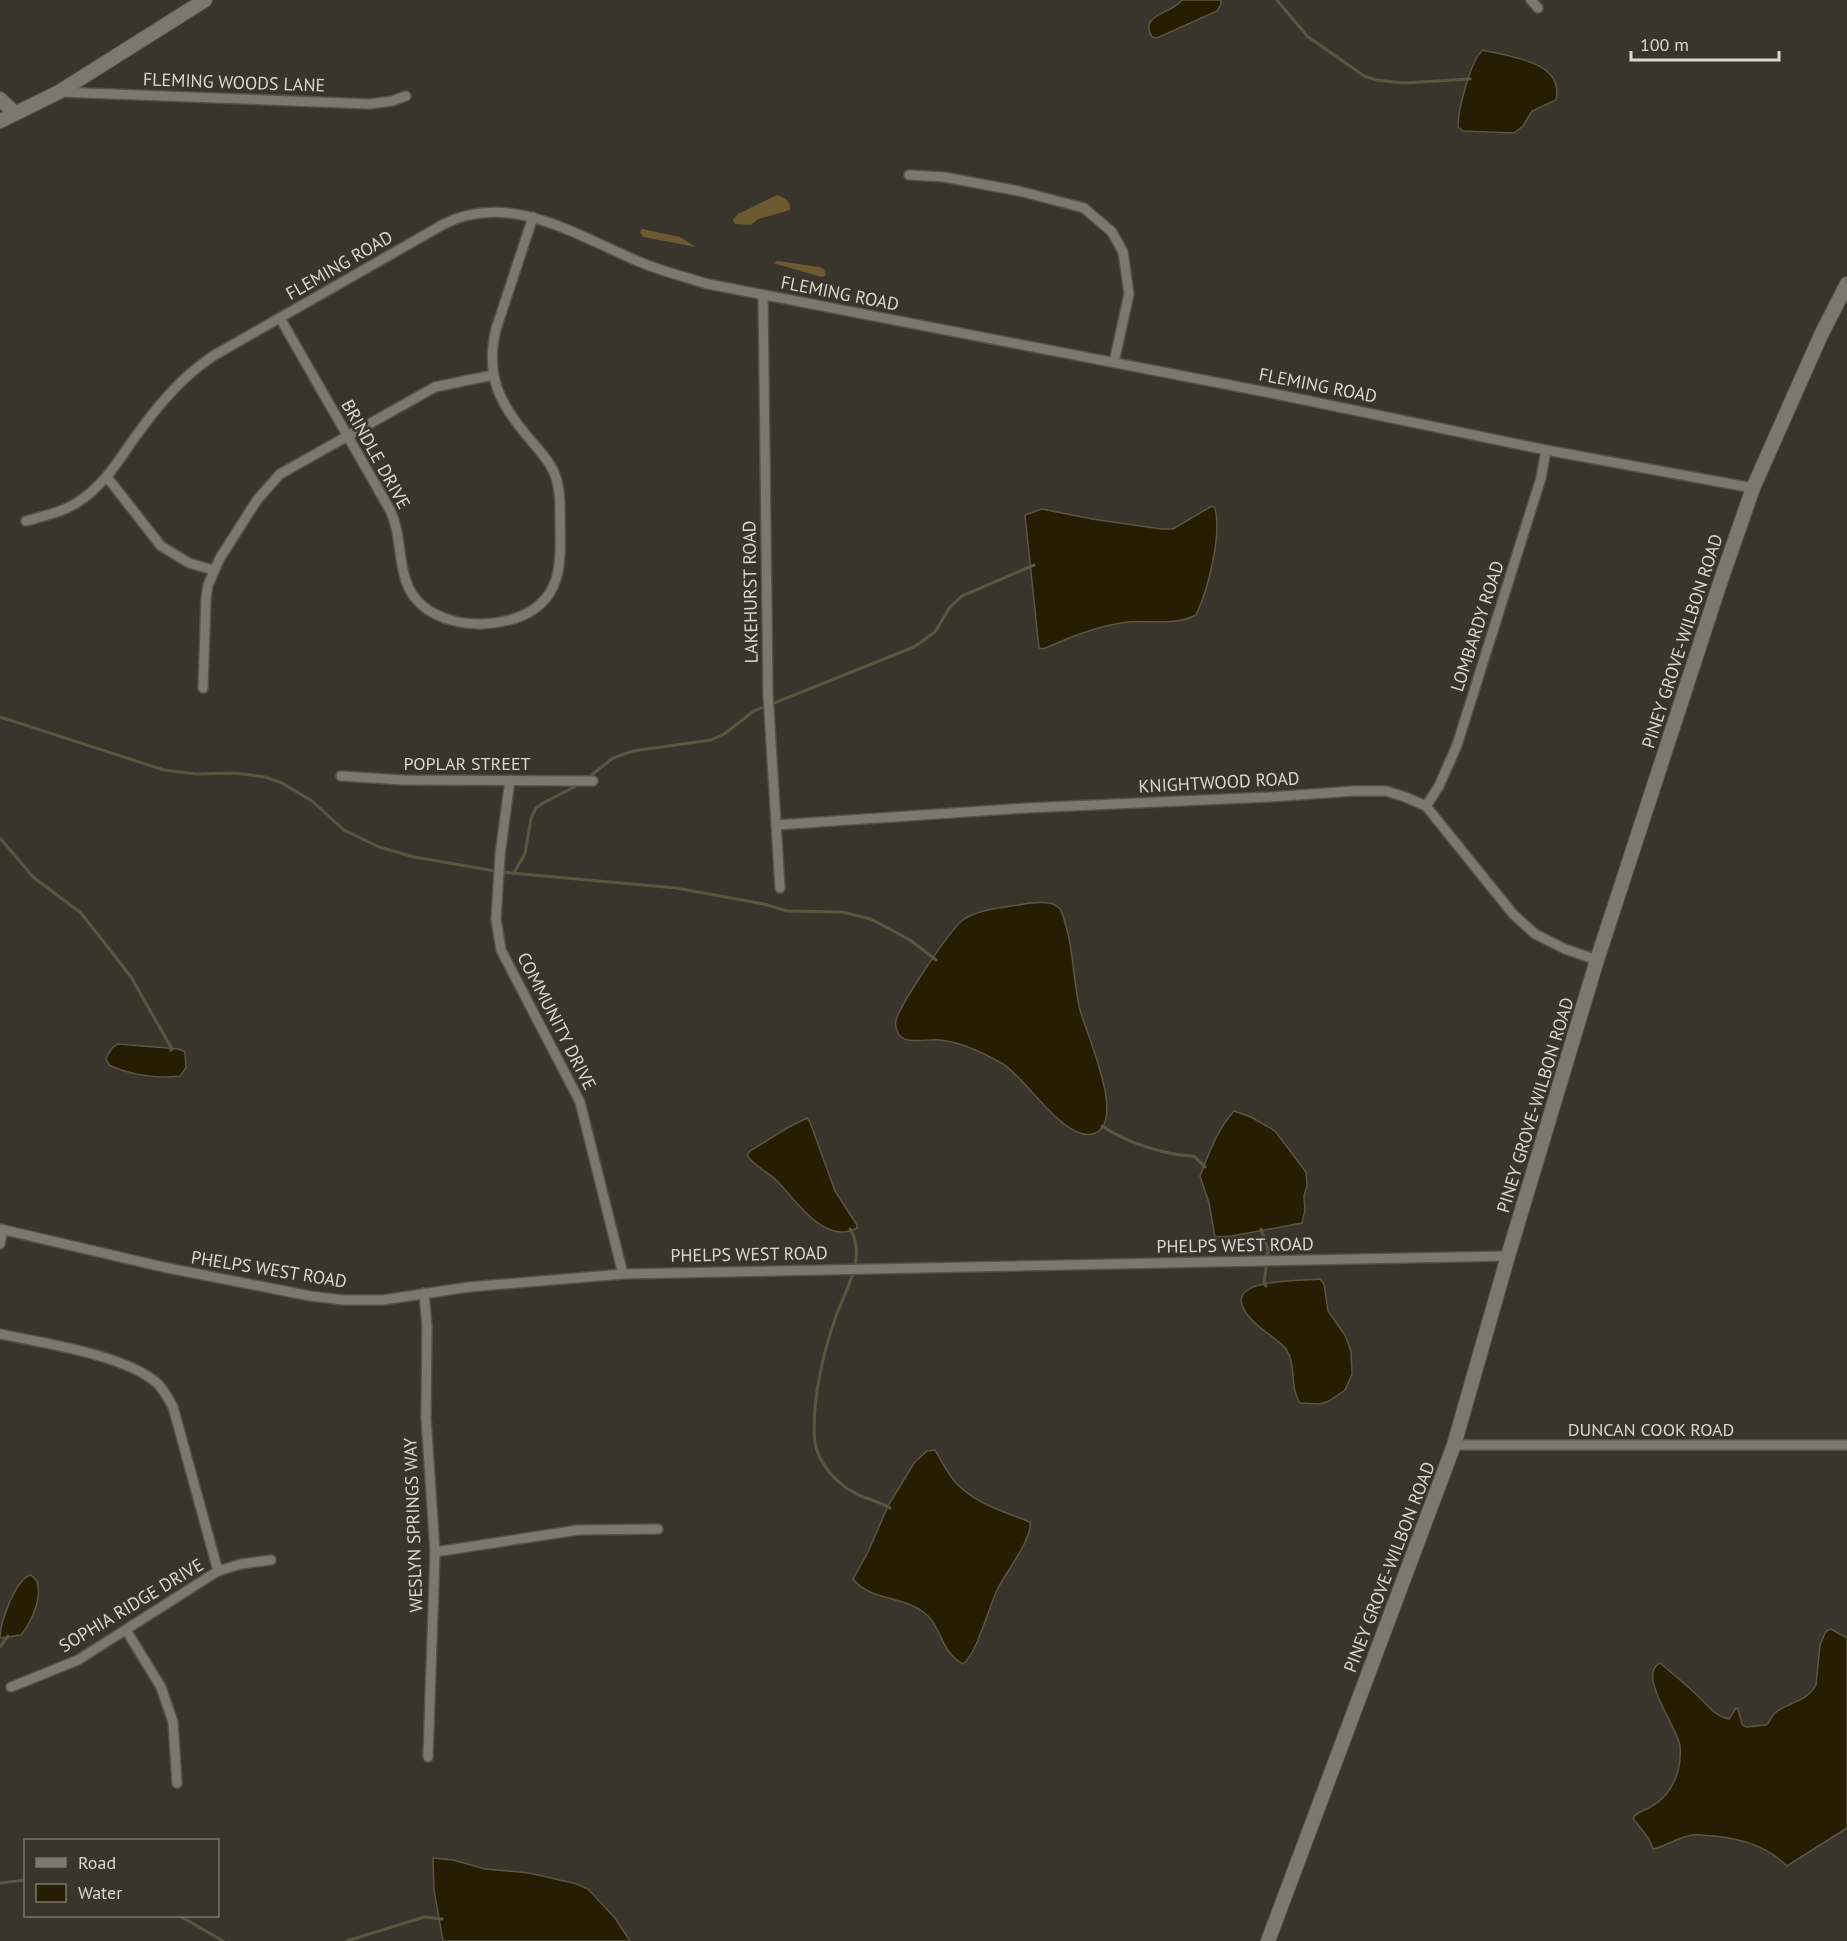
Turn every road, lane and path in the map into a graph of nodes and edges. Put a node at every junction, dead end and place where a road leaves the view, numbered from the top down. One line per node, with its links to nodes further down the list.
1 (205, 0): 4 (street)
2 (1531, 0): 3 (street)
3 (1538, 8)
4 (60, 93): 5 (street, FLEMING WOODS LANE); 7 (street)
5 (406, 96)
6 (0, 99): 7 (street)
7 (15, 113): 8 (street)
8 (0, 121)
9 (909, 175): 14 (street)
10 (533, 217): 12 (street, FLEMING ROAD); 13 (street, FLEMING ROAD); 15 (street, BRINDLE DRIVE)
11 (1847, 284): 19 (street, PINEY GROVE-WILBON ROAD)
12 (763, 295): 14 (street, FLEMING ROAD); 27 (street, LAKEHURST ROAD)
13 (280, 318): 16 (street, BRINDLE DRIVE); 18 (street, FLEMING ROAD)
14 (1114, 362): 17 (street, FLEMING ROAD)
15 (493, 375): 16 (street); 16 (street, BRINDLE DRIVE)
16 (347, 435): 21 (street)
17 (1546, 450): 19 (street, FLEMING ROAD); 26 (street, LOMBARDY ROAD)
18 (107, 477): 20 (street, FLEMING ROAD); 21 (street)
19 (1753, 488): 29 (street, PINEY GROVE-WILBON ROAD)
20 (26, 520)
21 (213, 570): 22 (street)
22 (203, 688)
23 (341, 776): 24 (street, POPLAR STREET)
24 (510, 780): 25 (street, POPLAR STREET); 33 (street, COMMUNITY DRIVE)
25 (593, 781)
26 (1426, 806): 27 (street, KNIGHTWOOD ROAD); 29 (street, KNIGHTWOOD ROAD)
27 (776, 825): 28 (street, LAKEHURST ROAD)
28 (780, 888)
29 (1597, 960): 32 (street, PINEY GROVE-WILBON ROAD)
30 (1, 1229): 31 (street); 34 (street, PHELPS WEST ROAD)
31 (0, 1244)
32 (1508, 1256): 33 (street, PHELPS WEST ROAD); 36 (street, PINEY GROVE-WILBON ROAD)
33 (623, 1274): 34 (street, PHELPS WEST ROAD)
34 (424, 1293): 39 (street, WESLYN SPRINGS WAY)
35 (0, 1334): 41 (street)
36 (1454, 1445): 37 (street, DUNCAN COOK ROAD); 46 (street, PINEY GROVE-WILBON ROAD)
37 (1847, 1445)
38 (657, 1529): 39 (street)
39 (435, 1552): 44 (street, WESLYN SPRINGS WAY)
40 (271, 1560): 41 (street, SOPHIA RIDGE DRIVE)
41 (218, 1571): 42 (street, SOPHIA RIDGE DRIVE)
42 (126, 1630): 43 (street, SOPHIA RIDGE DRIVE); 45 (street)
43 (11, 1687)
44 (428, 1757)
45 (177, 1783)
46 (1268, 1941)

